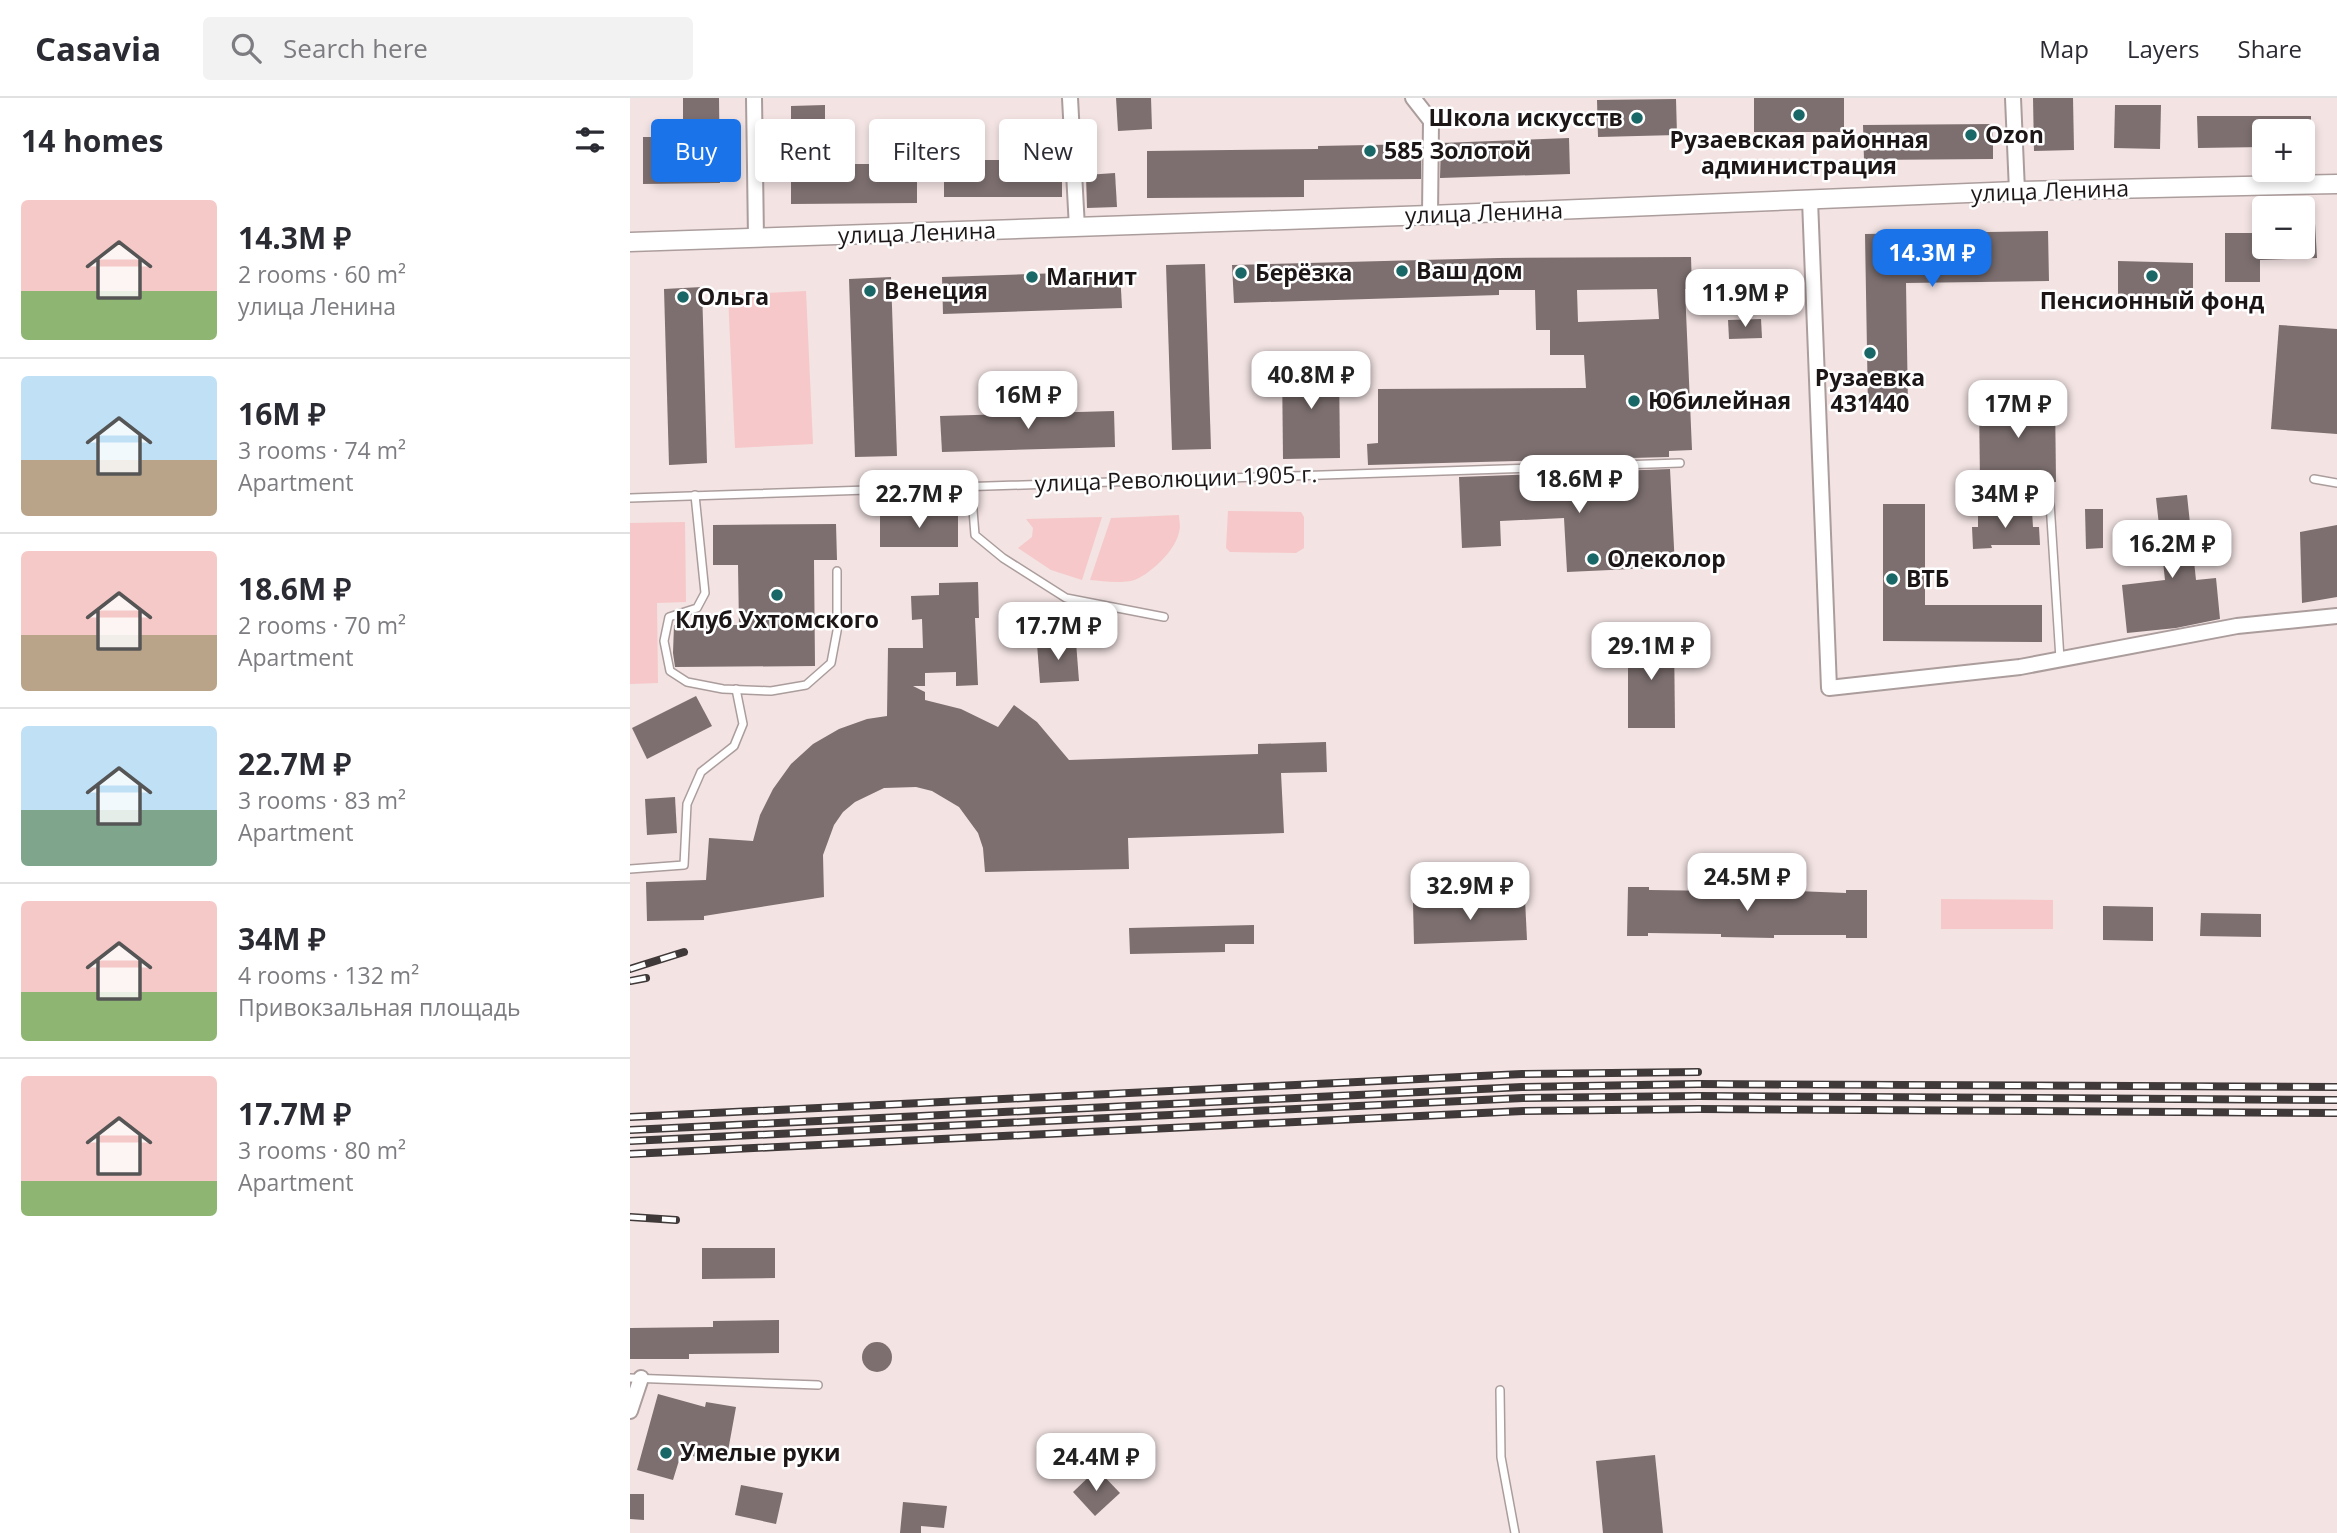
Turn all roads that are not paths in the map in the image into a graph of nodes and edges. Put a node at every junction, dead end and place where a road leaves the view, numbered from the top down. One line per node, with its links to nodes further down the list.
1 (754, 98): 10 (street)
2 (1070, 98): 9 (street)
3 (1413, 98): 8 (street)
4 (2013, 98): 6 (street)
5 (2337, 184): 6 (street, улица Ленина)
6 (2017, 191): 7 (street, улица Ленина)
7 (1810, 200): 8 (street, улица Ленина); 22 (street)
8 (1430, 215): 9 (street, улица Ленина)
9 (1077, 228): 10 (street, улица Ленина)
10 (756, 238): 11 (street, улица Ленина)
11 (630, 242)
12 (1680, 463): 15 (lane, улица Революции 1905 г.)
13 (2314, 479): 14 (lane)
14 (2337, 483)
15 (971, 485): 17 (lane, улица Революции 1905 г.); 21 (lane)
16 (2049, 487): 22 (lane)
17 (695, 495): 18 (lane, улица Революции 1905 г.); 23 (lane)
18 (630, 498)
19 (837, 571): 23 (lane)
20 (2337, 616): 22 (street)
21 (1164, 617)
22 (2060, 659)
23 (736, 689): 24 (lane)
24 (630, 869)
25 (636, 1378): 26 (lane); 28 (street)
26 (818, 1385)
27 (1500, 1390): 29 (lane)
28 (630, 1411)
29 (1515, 1533)

